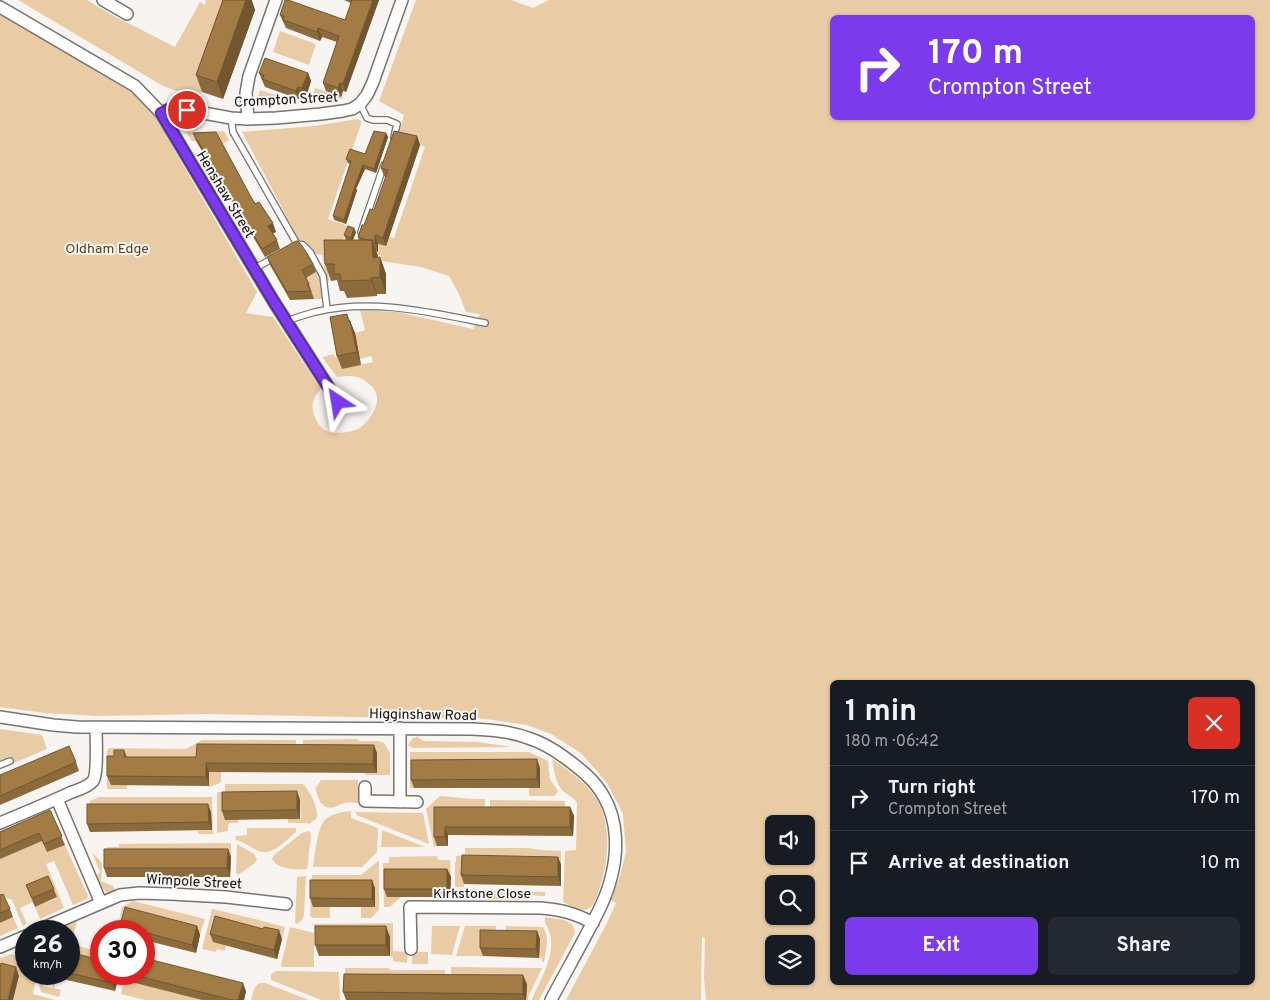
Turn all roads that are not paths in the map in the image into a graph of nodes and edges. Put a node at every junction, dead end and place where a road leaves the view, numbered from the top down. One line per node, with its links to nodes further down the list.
1 (102, 0): 5 (street)
2 (276, 0): 9 (street)
3 (402, 0): 6 (street)
4 (0, 7): 7 (street, Henshaw Street)
5 (126, 14)
6 (360, 104): 9 (street, Crompton Street); 10 (lane)
7 (161, 113): 8 (street, Crompton Street); 16 (street, Henshaw Street)
8 (231, 118): 9 (street, Crompton Street); 13 (lane)
9 (248, 119)
10 (392, 140)
11 (386, 159): 12 (lane)
12 (361, 234)
13 (297, 244): 14 (lane); 17 (lane)
14 (288, 249)
15 (280, 254): 16 (lane)
16 (254, 269): 18 (street, Henshaw Street)
17 (326, 309): 18 (lane); 19 (lane)
18 (286, 322): 20 (street, Henshaw Street)
19 (485, 323)
20 (338, 402)
21 (0, 717): 22 (street, Higginshaw Road)
22 (96, 727): 23 (street, Higginshaw Road); 27 (street)
23 (400, 728): 28 (street); 34 (street, Higginshaw Road)
24 (10, 761): 25 (lane)
25 (0, 765)
26 (365, 787): 28 (street)
27 (57, 799): 30 (street); 31 (street)
28 (400, 802): 29 (street)
29 (417, 802)
30 (0, 823)
31 (101, 903): 32 (street, Wimpole Street); 33 (street, Wimpole Street)
32 (286, 904)
33 (62, 920)
34 (593, 922): 37 (street, Kirkstone Close); 38 (street, Higginshaw Road)
35 (15, 941): 36 (street)
36 (0, 947)
37 (411, 949)
38 (551, 1000)

